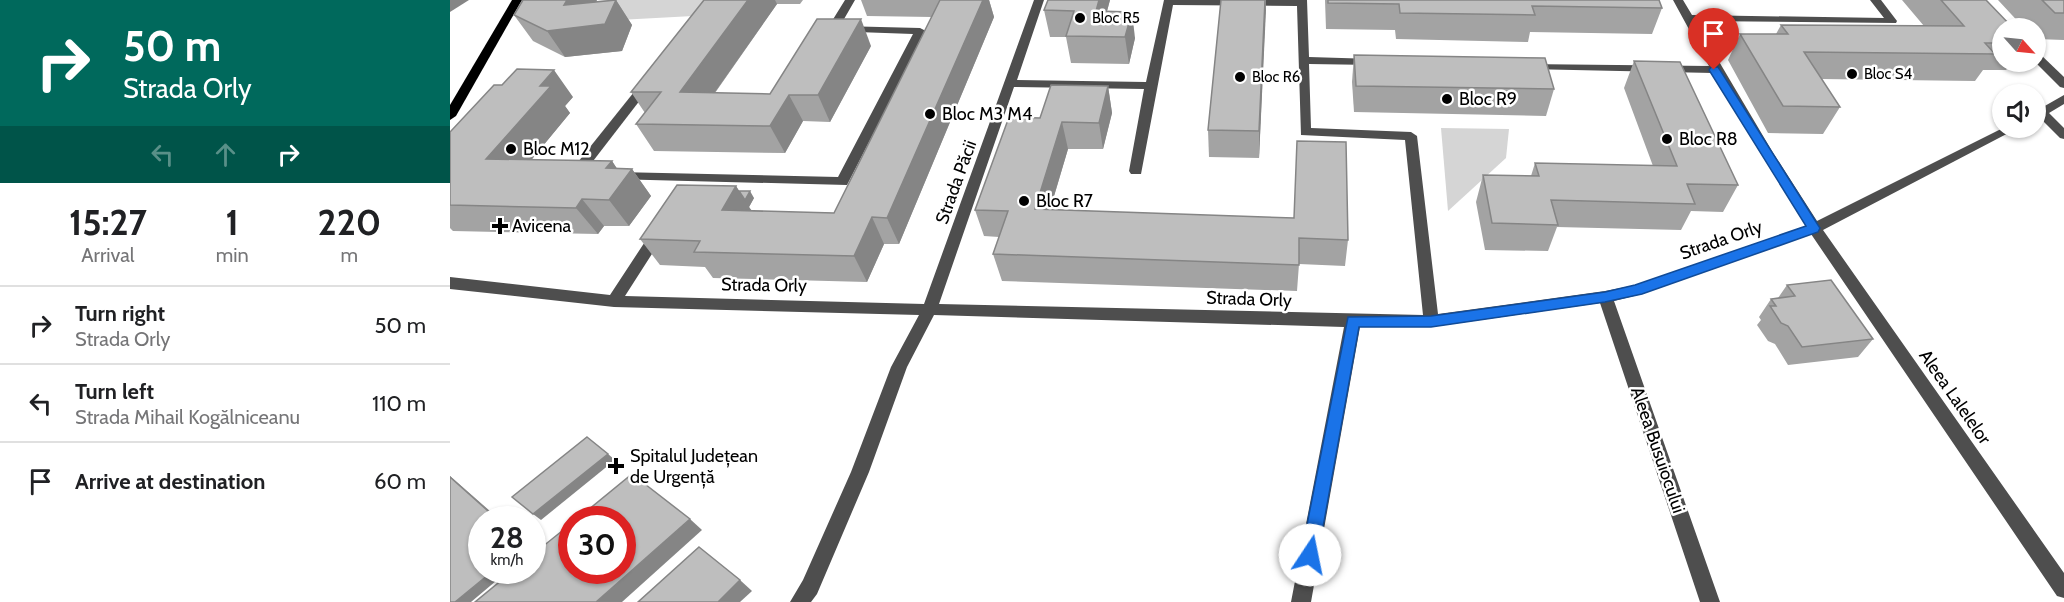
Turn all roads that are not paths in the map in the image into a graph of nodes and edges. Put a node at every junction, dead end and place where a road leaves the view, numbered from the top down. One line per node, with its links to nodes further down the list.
1 (517, 0): 20 (main road)
2 (850, 0): 25 (street)
3 (1039, 0): 14 (street, Strada Păcii)
4 (1678, 0): 8 (street, Aleea Lalelelor)
5 (1875, 0): 8 (street)
6 (1168, 1): 7 (street); 16 (street)
7 (1302, 1): 9 (street)
8 (1688, 18): 13 (street, Aleea Lalelelor)
9 (1303, 60): 10 (street); 34 (street)
10 (1384, 62)
11 (1513, 66): 13 (street)
12 (2046, 66): 15 (street)
13 (1714, 70): 28 (street, Aleea Lalelelor)
14 (1010, 83): 16 (street); 32 (street, Strada Păcii)
15 (2064, 84)
16 (1151, 86): 24 (street)
17 (638, 95): 25 (street)
18 (2064, 99): 19 (street)
19 (2046, 109)
20 (450, 116)
21 (2046, 120): 22 (street)
22 (2064, 135)
23 (1992, 138): 28 (street, Strada Orly)
24 (1136, 171)
25 (695, 177): 26 (street)
26 (683, 196)
27 (670, 215): 31 (street)
28 (1814, 228): 30 (street, Strada Orly); 35 (street, Aleea Lalelelor)
29 (450, 283): 31 (street, Strada Orly)
30 (1605, 297): 34 (street, Strada Orly); 38 (street, Aleea Busuiocului)
31 (614, 300): 32 (street, Strada Orly)
32 (930, 308): 33 (street, Strada Orly); 36 (street, Strada Păcii)
33 (1353, 321): 34 (street, Strada Orly); 37 (street)
34 (1431, 321)
35 (2064, 589)
36 (800, 602)
37 (1301, 602)
38 (1710, 602)

